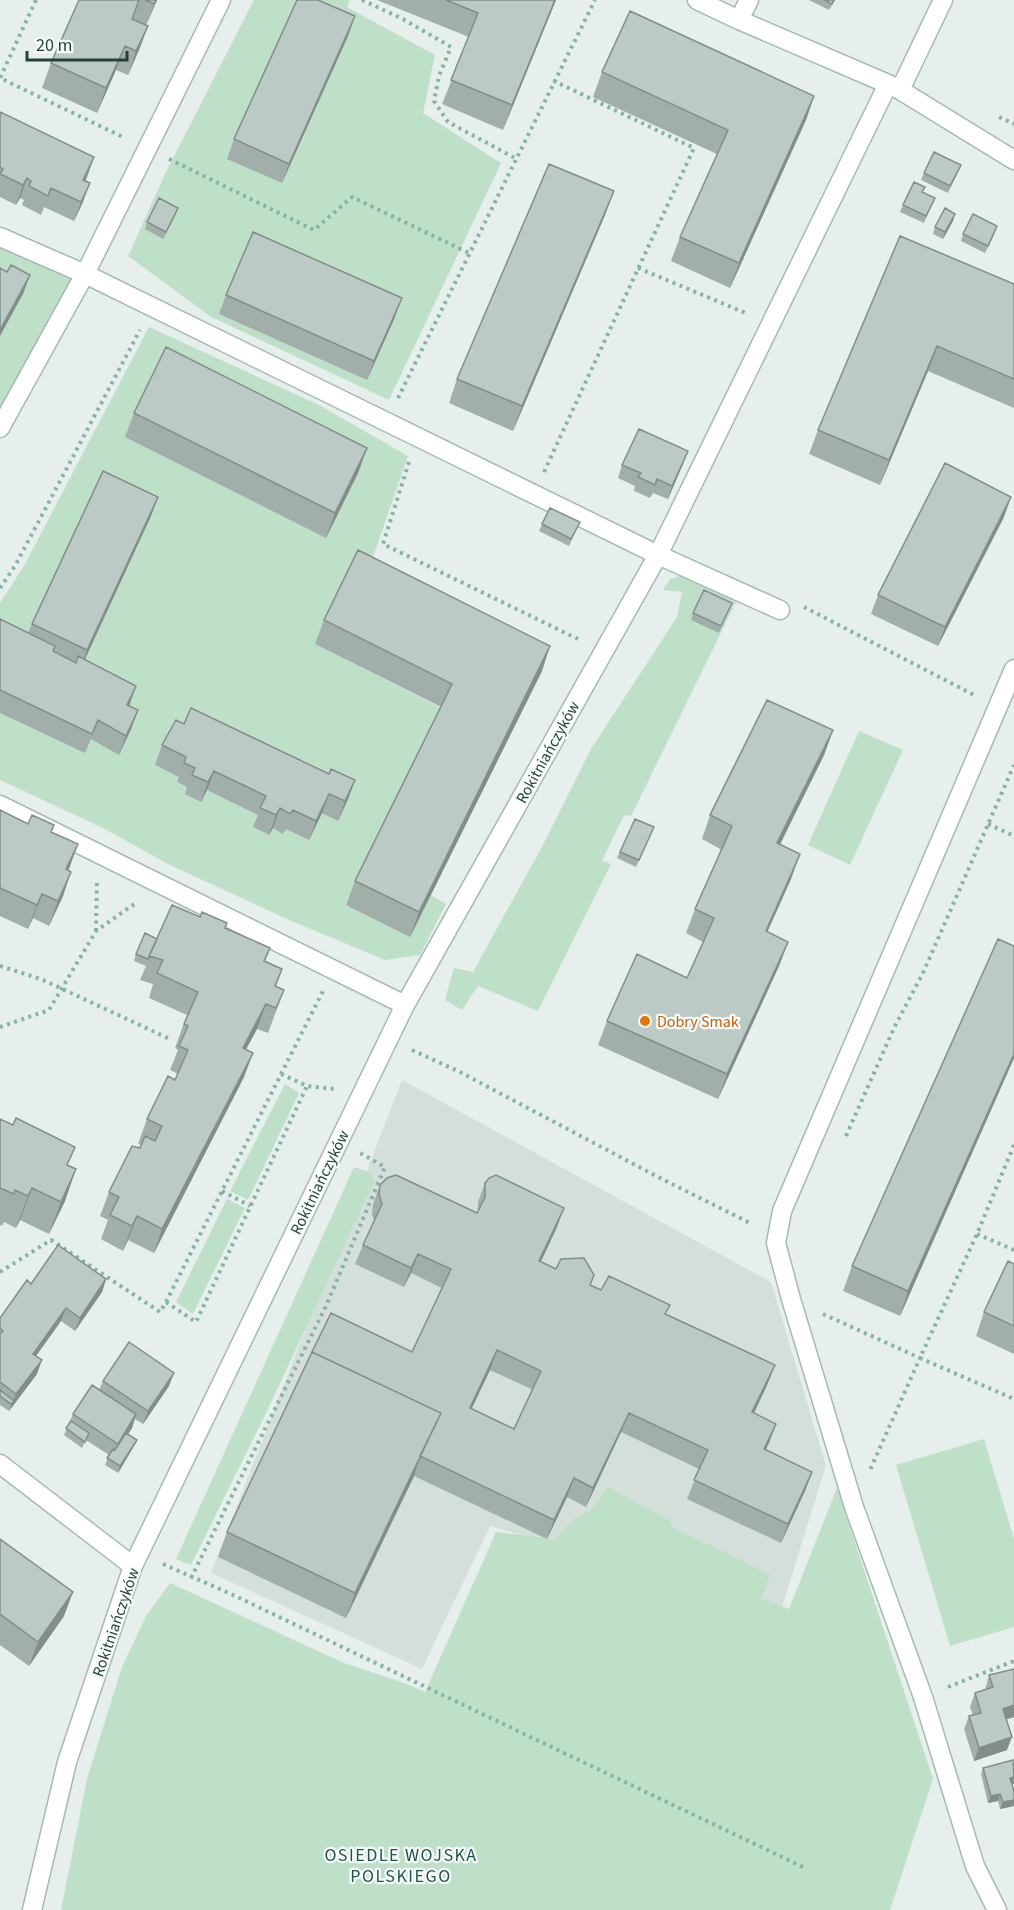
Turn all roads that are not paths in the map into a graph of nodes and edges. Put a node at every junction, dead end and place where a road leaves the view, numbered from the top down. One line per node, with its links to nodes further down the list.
1 (221, 0): 9 (street)
2 (697, 0): 5 (street)
3 (749, 0): 5 (street)
4 (943, 0): 6 (street, Rokitniańczyków)
5 (739, 20): 6 (street)
6 (894, 87): 7 (street); 11 (street, Rokitniańczyków)
7 (1014, 160)
8 (0, 237): 9 (street)
9 (85, 274): 10 (street); 11 (street)
10 (0, 428)
11 (658, 555): 12 (street); 15 (street, Rokitniańczyków)
12 (788, 606)
13 (1014, 669): 19 (street)
14 (0, 806): 15 (street)
15 (405, 1005): 17 (street, Rokitniańczyków)
16 (0, 1464): 17 (street)
17 (134, 1566): 18 (street, Rokitniańczyków)
18 (32, 1910)
19 (997, 1910)

